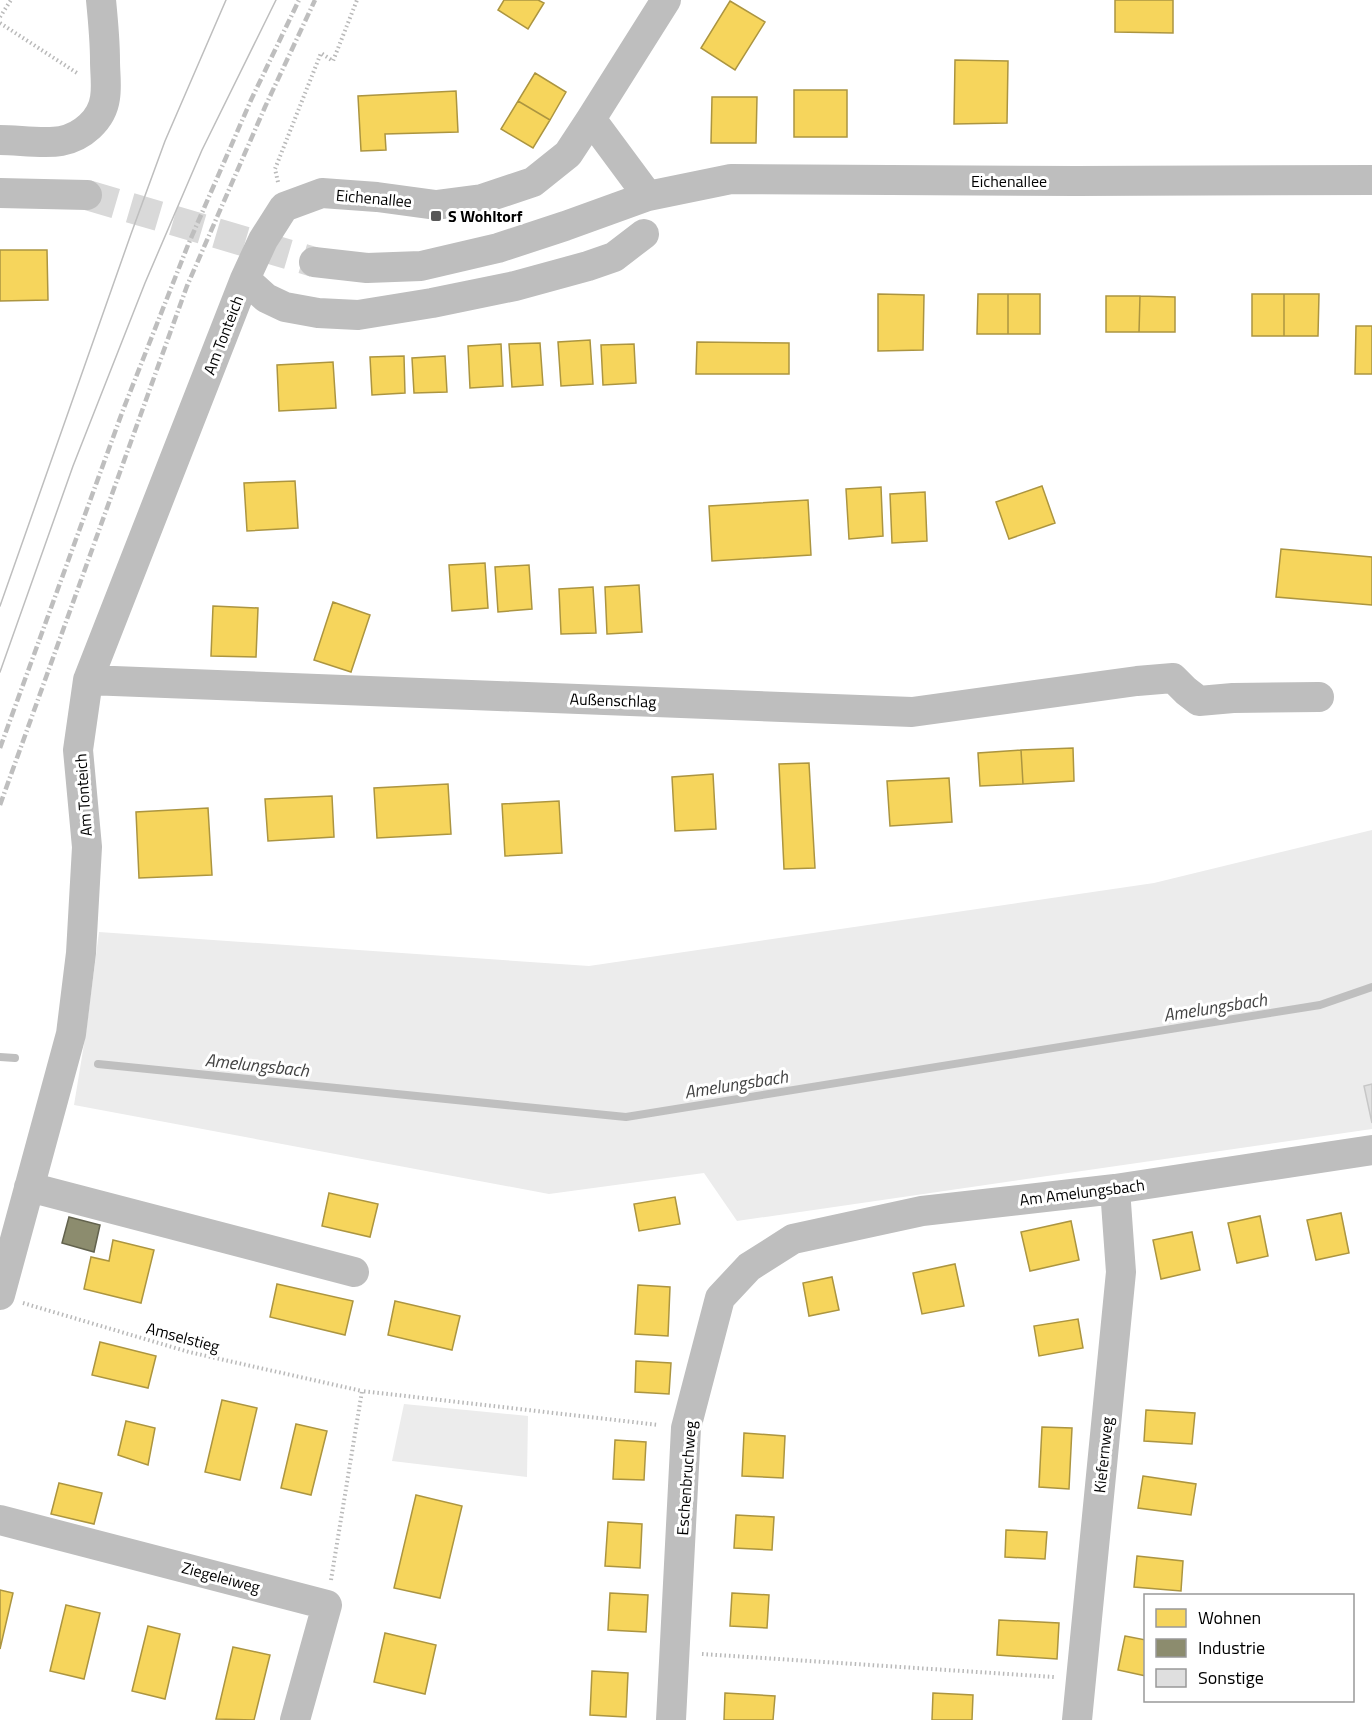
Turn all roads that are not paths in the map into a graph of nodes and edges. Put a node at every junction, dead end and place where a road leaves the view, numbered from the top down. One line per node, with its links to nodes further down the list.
1 (101, 0): 4 (street)
2 (666, 0): 3 (street, Eichenallee)
3 (591, 119): 8 (street); 9 (street, Eichenallee)
4 (0, 140)
5 (1372, 180): 8 (street, Eichenallee)
6 (0, 193): 7 (street)
7 (87, 195)
8 (648, 196): 11 (street, Eichenallee)
9 (284, 207): 12 (street, Am Tonteich)
10 (644, 234): 12 (street, Am Tonteich)
11 (314, 262)
12 (245, 279): 13 (street, Am Tonteich)
13 (88, 680): 14 (street, Außenschlag); 16 (street, Am Tonteich)
14 (1319, 697)
15 (1372, 1149): 17 (street, Am Amelungsbach)
16 (29, 1187): 19 (street); 20 (street, Am Tonteich)
17 (1115, 1190): 18 (street, Am Amelungsbach); 24 (street, Kiefernweg)
18 (793, 1239): 23 (street, Eschenbruchweg)
19 (354, 1272)
20 (11, 1299)
21 (0, 1520): 22 (street, Ziegeleiweg)
22 (295, 1720)
23 (671, 1720)
24 (1077, 1720)

